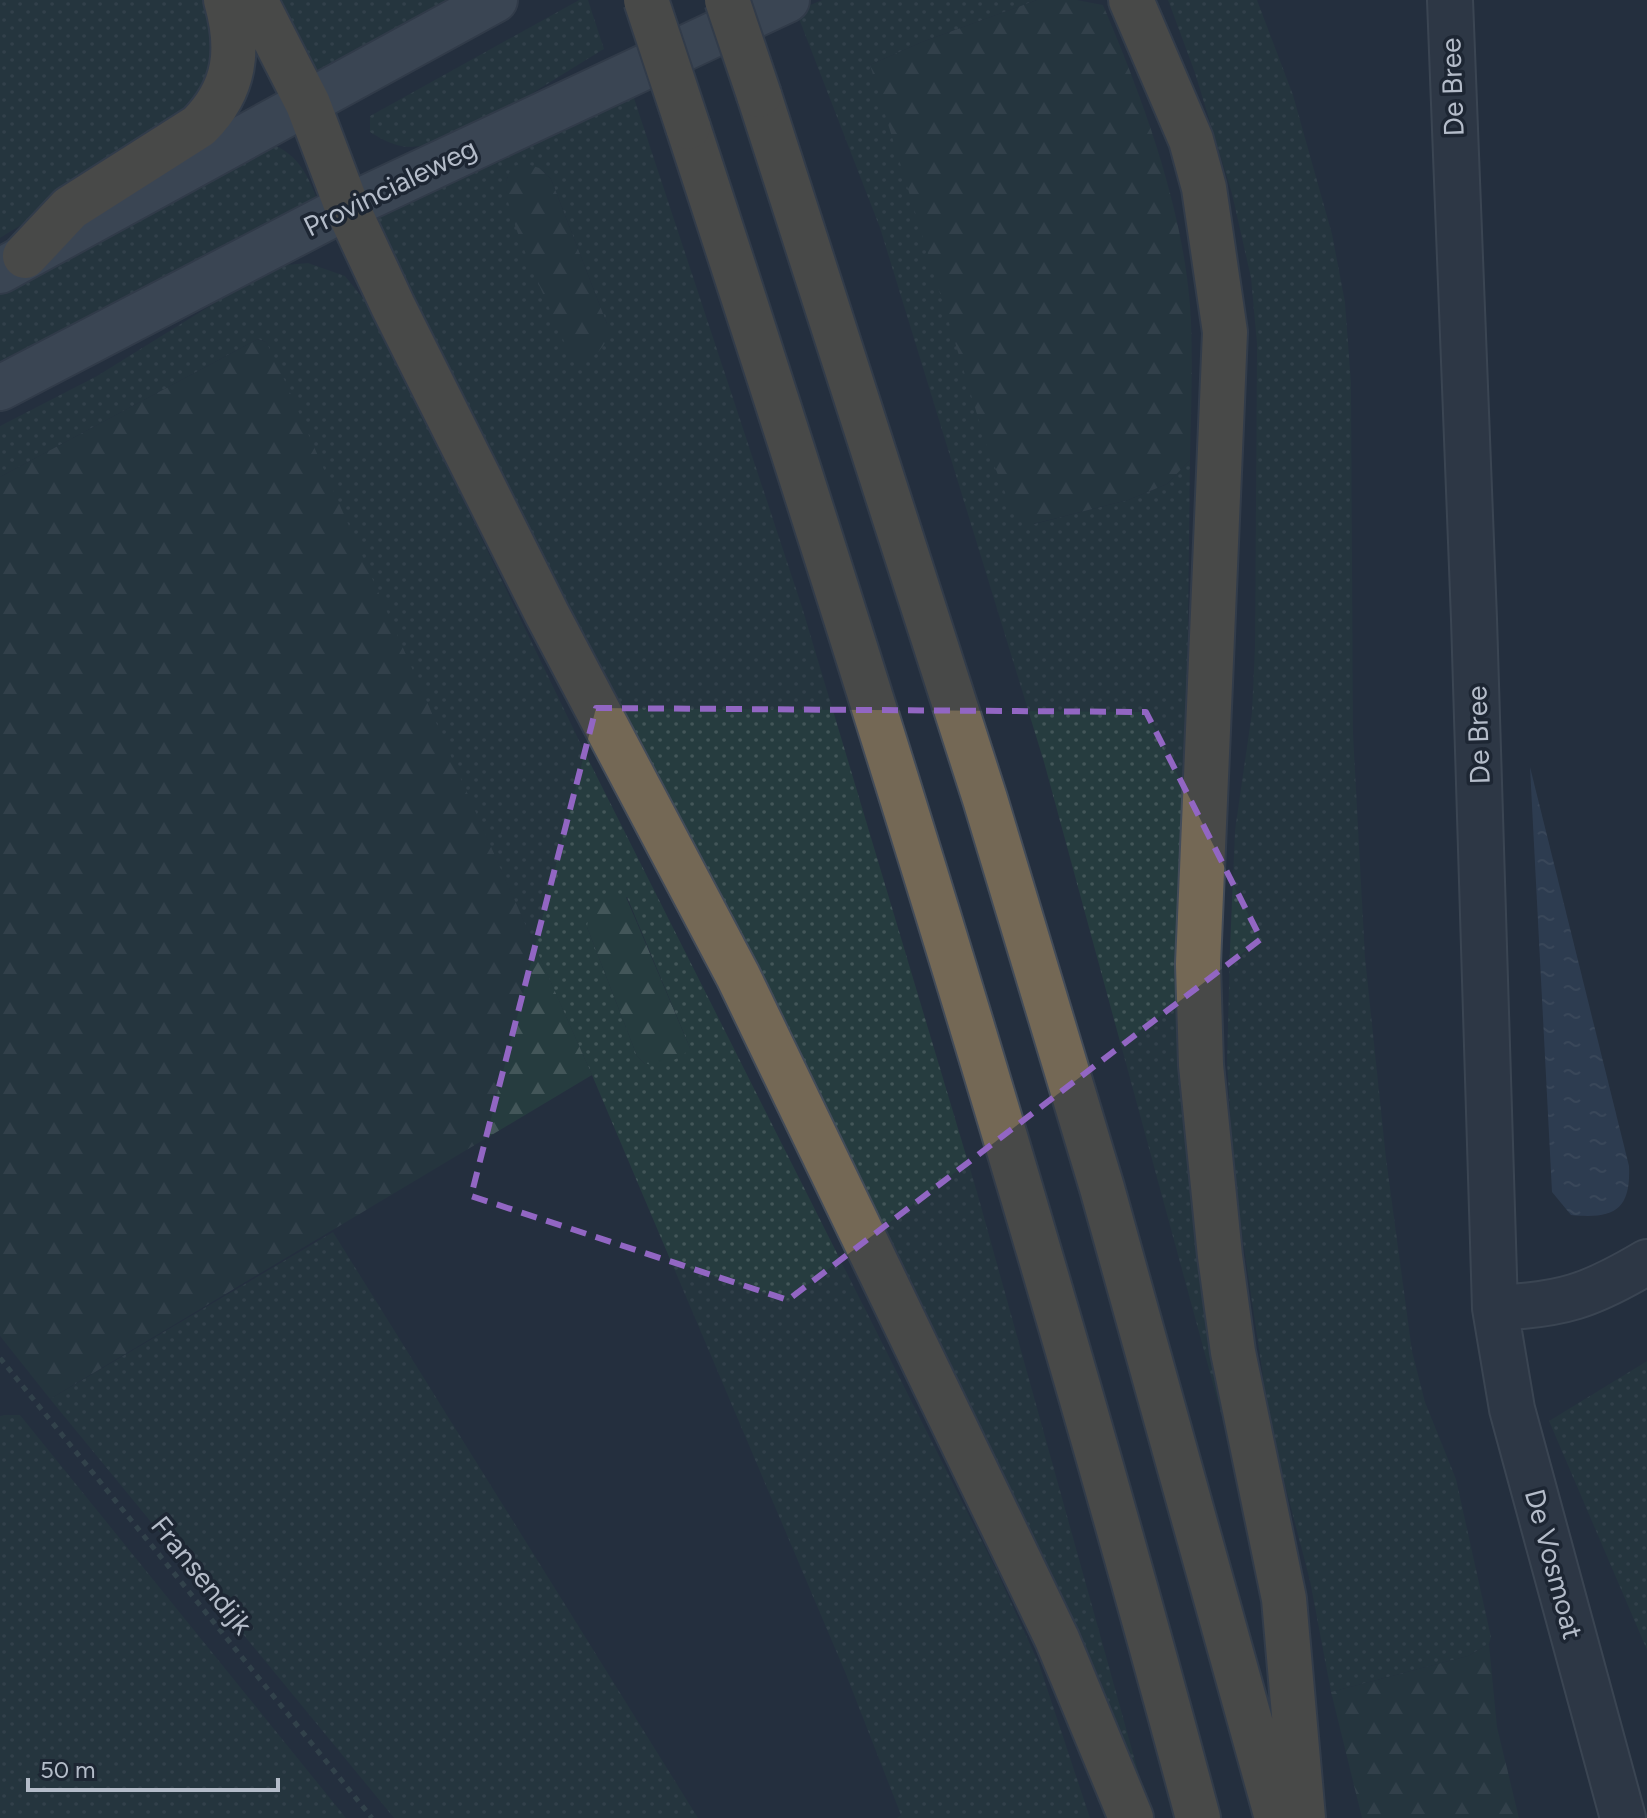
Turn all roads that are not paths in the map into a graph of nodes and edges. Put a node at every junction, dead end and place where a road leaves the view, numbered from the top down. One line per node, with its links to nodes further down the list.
1 (226, 0): 11 (highway)
2 (255, 0): 9 (highway)
3 (495, 0): 9 (main road)
4 (646, 0): 16 (highway, bridge)
5 (727, 0): 17 (highway, bridge)
6 (787, 0): 10 (main road, Provincialeweg)
7 (1450, 0): 14 (street, De Bree)
8 (1132, 1): 18 (highway)
9 (308, 104): 10 (highway); 11 (main road)
10 (347, 207): 12 (main road, Provincialeweg); 15 (highway)
11 (12, 264)
12 (0, 388)
13 (1647, 1262): 14 (street)
14 (1495, 1308): 19 (street, De Vosmoat)
15 (1131, 1818)
16 (1198, 1818)
17 (1277, 1818)
18 (1303, 1818)
19 (1623, 1818)

